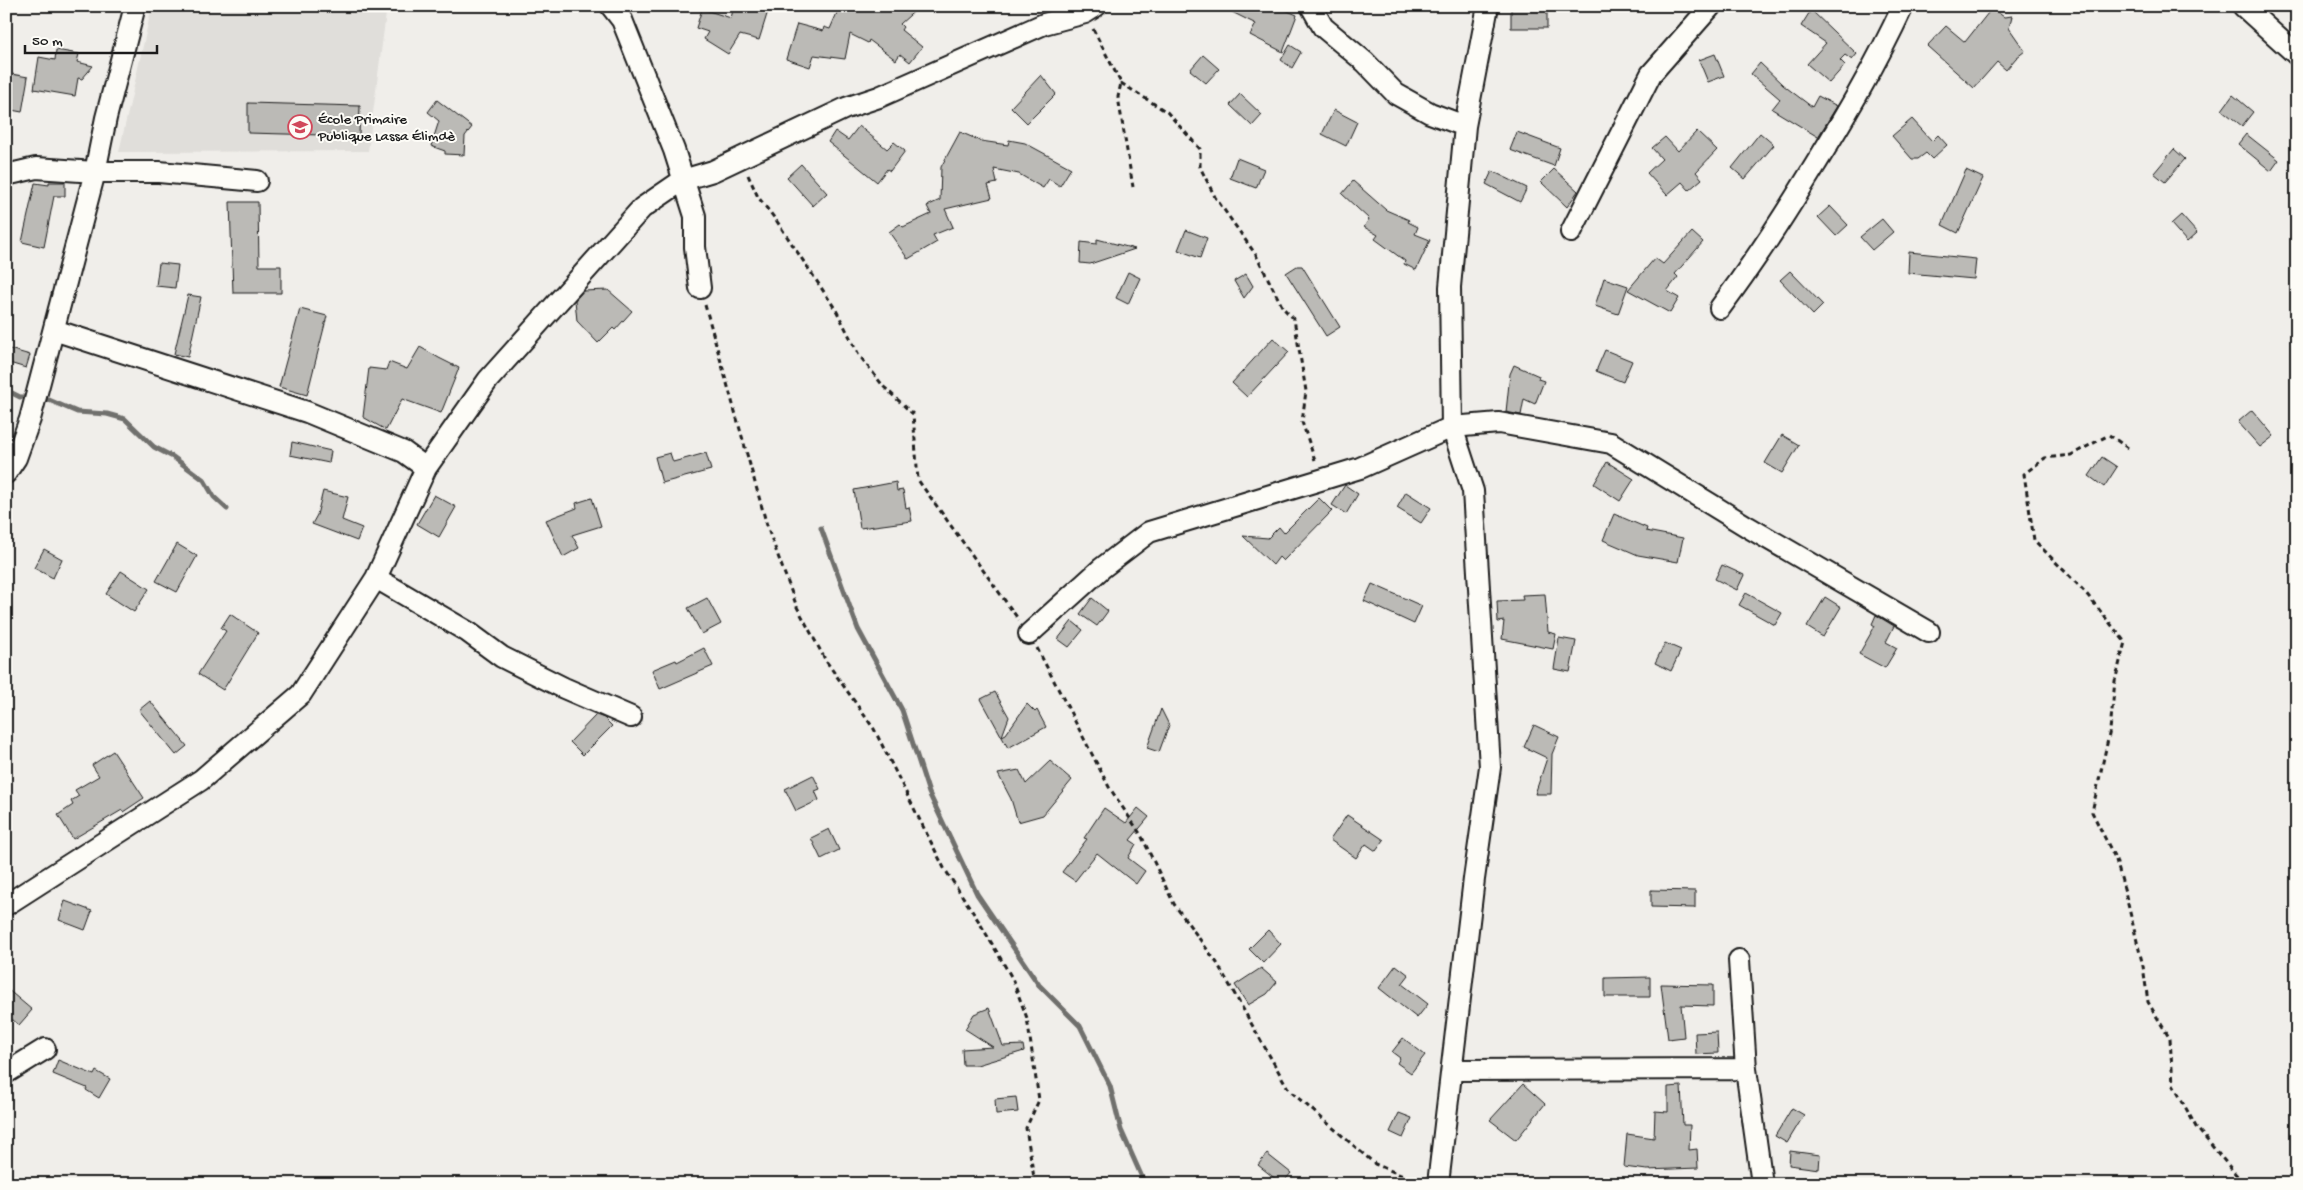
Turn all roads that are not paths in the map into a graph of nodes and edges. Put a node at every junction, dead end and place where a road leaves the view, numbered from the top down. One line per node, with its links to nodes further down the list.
1 (135, 6): 11 (street)
2 (611, 6): 13 (street)
3 (1311, 6): 10 (street)
4 (1488, 6): 10 (street)
5 (1711, 6): 15 (street)
6 (1903, 6): 17 (street)
7 (2243, 6): 9 (street)
8 (1090, 10): 13 (street)
9 (2297, 55)
10 (1465, 126): 19 (street)
11 (95, 172): 12 (street); 14 (street); 18 (street)
12 (6, 175)
13 (683, 180): 16 (street); 20 (street)
14 (257, 181)
15 (1571, 232)
16 (700, 288)
17 (1720, 308)
18 (54, 330): 20 (street); 21 (street)
19 (1452, 427): 23 (street); 24 (street); 30 (street)
20 (426, 468): 22 (street)
21 (6, 473)
22 (376, 578): 25 (street); 26 (street)
23 (1929, 632)
24 (1029, 634)
25 (631, 717)
26 (6, 905)
27 (1739, 960): 29 (street)
28 (45, 1048): 31 (street)
29 (1746, 1069): 30 (street); 33 (street)
30 (1452, 1070): 32 (street)
31 (6, 1073)
32 (1439, 1180)
33 (1762, 1184)

